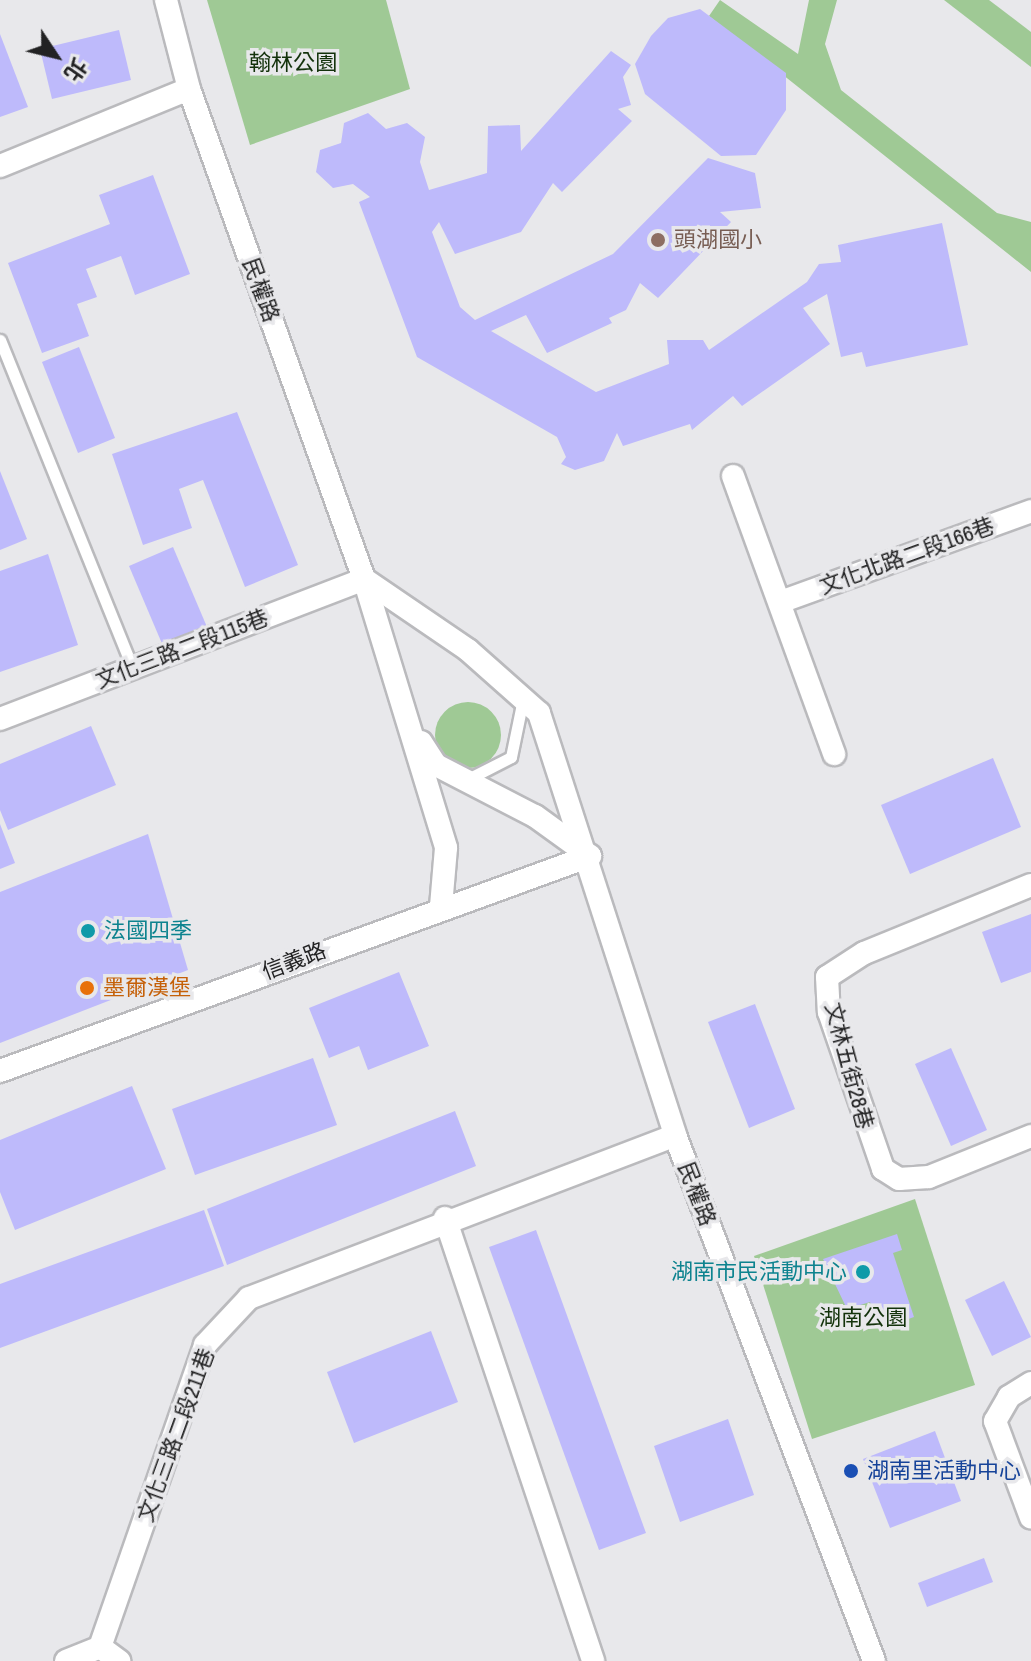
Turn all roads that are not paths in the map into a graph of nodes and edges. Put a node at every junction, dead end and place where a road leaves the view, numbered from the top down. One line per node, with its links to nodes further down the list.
1 (166, 0): 2 (street, 民權路)
2 (189, 89): 3 (street); 7 (street, 民權路)
3 (0, 166)
4 (0, 340): 9 (lane)
5 (733, 476): 8 (street)
6 (1031, 511): 8 (street, 文化北路二段166巷)
7 (364, 579): 9 (street, 文化三路二段115巷); 10 (street, 民權路); 12 (street, 民權路)
8 (783, 601): 13 (street)
9 (133, 669): 11 (street, 文化三路二段115巷)
10 (523, 699): 14 (lane); 15 (street, 民權路)
11 (0, 719)
12 (406, 721): 14 (street, 民權路); 17 (street, 民權路)
13 (834, 754)
14 (465, 779): 15 (street, 民權路)
15 (590, 856): 17 (street, 信義路); 19 (street, 民權路)
16 (1031, 885): 20 (street, 文林五街28巷)
17 (441, 906): 18 (street, 信義路)
18 (0, 1071)
19 (675, 1135): 21 (street, 文化三路二段211巷); 28 (street, 民權路)
20 (1031, 1136)
21 (445, 1218): 24 (street, 文化三路二段211巷); 27 (street)
22 (1031, 1383): 23 (street)
23 (1031, 1518)
24 (100, 1647): 25 (street); 26 (street)
25 (66, 1661)
26 (119, 1661)
27 (593, 1661)
28 (874, 1661)

